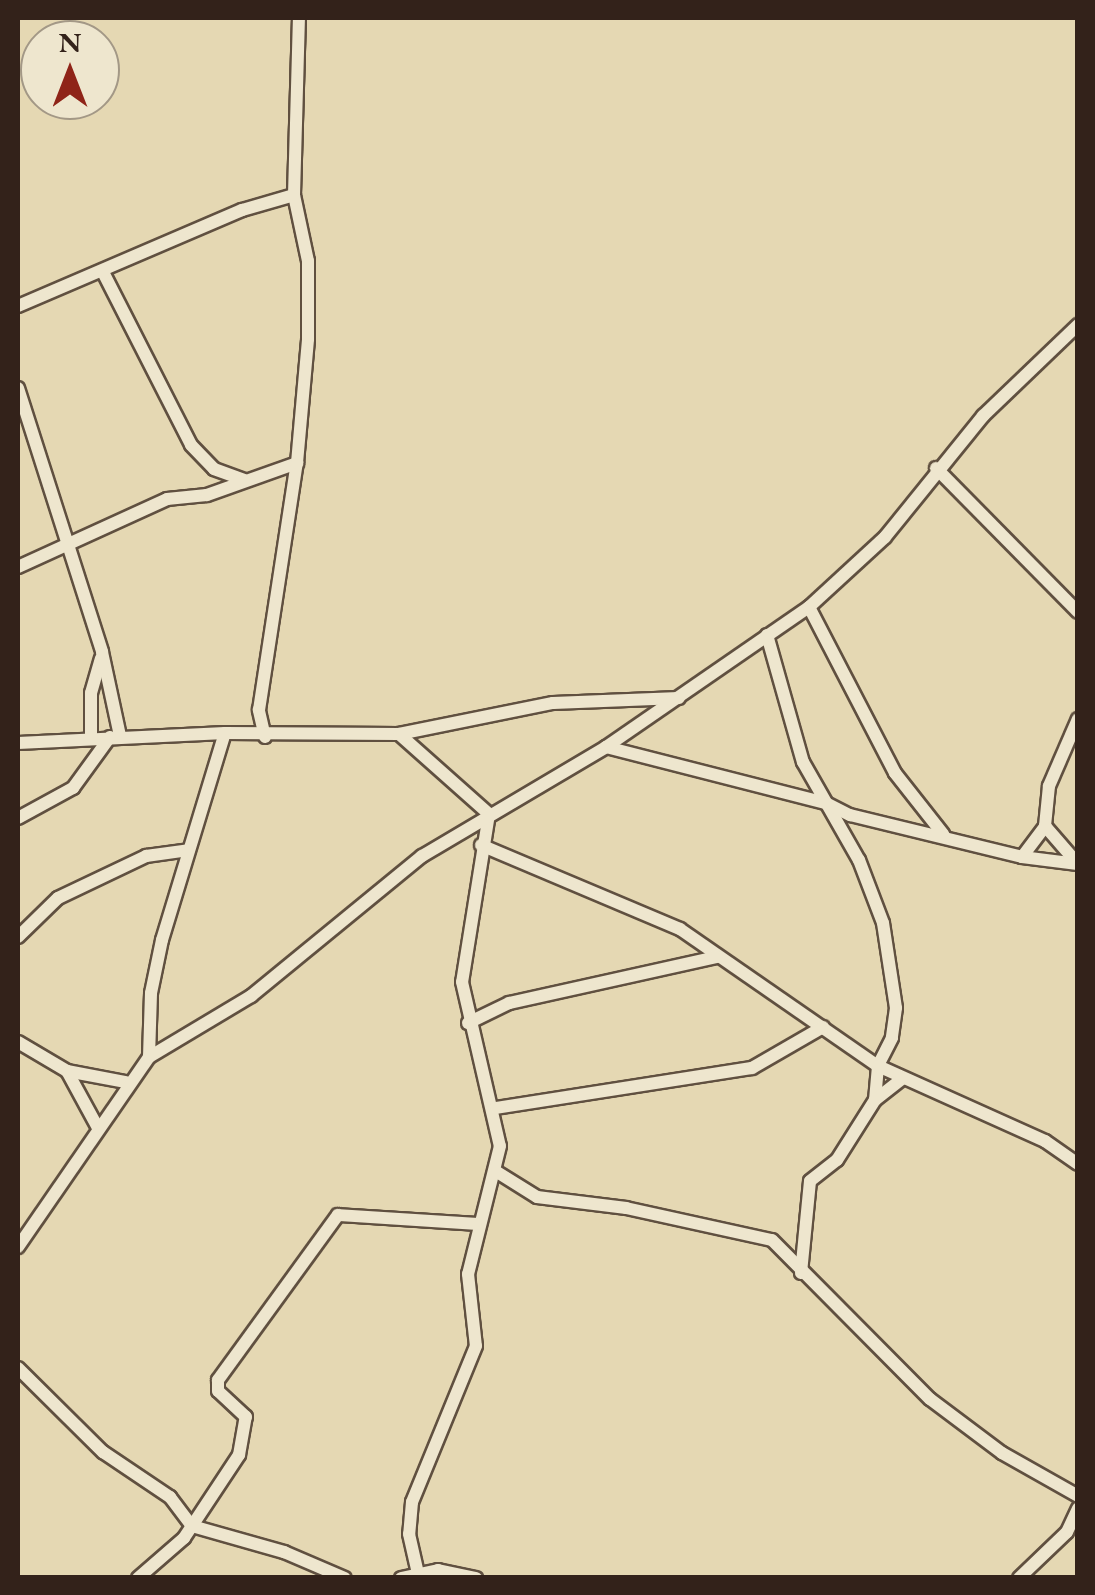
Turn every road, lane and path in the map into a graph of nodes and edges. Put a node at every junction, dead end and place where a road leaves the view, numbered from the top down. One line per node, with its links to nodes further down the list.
1 (299, 18): 2 (street)
2 (294, 194): 3 (street); 7 (street)
3 (102, 272): 4 (street); 9 (street)
4 (18, 306)
5 (1078, 325): 8 (street)
6 (18, 388): 10 (street)
7 (297, 463): 9 (street); 21 (street)
8 (936, 468): 12 (street); 13 (street)
9 (252, 482): 10 (street)
10 (69, 543): 11 (street); 15 (street)
11 (18, 567)
12 (810, 607): 14 (street); 29 (street)
13 (1078, 612)
14 (766, 635): 16 (street); 25 (street)
15 (102, 652): 20 (street); 22 (street)
16 (682, 698): 19 (street); 24 (street)
17 (1078, 720): 28 (street)
18 (224, 733): 20 (street); 21 (street); 31 (street)
19 (400, 734): 21 (street); 26 (street)
20 (115, 737): 22 (street); 27 (street)
21 (264, 737)
22 (91, 739): 23 (street)
23 (18, 743)
24 (606, 747): 25 (street); 26 (street)
25 (826, 803): 29 (street); 40 (street)
26 (489, 814): 30 (street); 39 (street)
27 (18, 818)
28 (1045, 826): 32 (street); 33 (street)
29 (944, 836): 32 (street)
30 (481, 846): 35 (street); 36 (street)
31 (189, 850): 34 (street); 39 (street)
32 (1022, 858): 33 (street)
33 (1077, 863)
34 (18, 937)
35 (717, 958): 36 (street); 37 (street)
36 (468, 1023): 45 (street)
37 (823, 1027): 40 (street); 45 (street)
38 (18, 1042): 41 (street)
39 (149, 1057): 43 (street)
40 (878, 1066): 42 (street); 44 (street)
41 (66, 1071): 43 (street); 46 (street)
42 (902, 1079): 44 (street); 47 (street)
43 (126, 1082): 46 (street)
44 (876, 1100): 51 (street)
45 (496, 1108): 48 (street)
46 (97, 1126): 50 (street)
47 (1078, 1164)
48 (498, 1172): 49 (street); 51 (street)
49 (476, 1224): 55 (street); 56 (street)
50 (18, 1248)
51 (801, 1276): 53 (street)
52 (18, 1368): 55 (street)
53 (1078, 1496)
54 (1078, 1508): 61 (street)
55 (192, 1526): 57 (street); 58 (street)
56 (420, 1575): 59 (street); 60 (street)
57 (138, 1578)
58 (346, 1578)
59 (401, 1578)
60 (476, 1578)
61 (1019, 1578)

